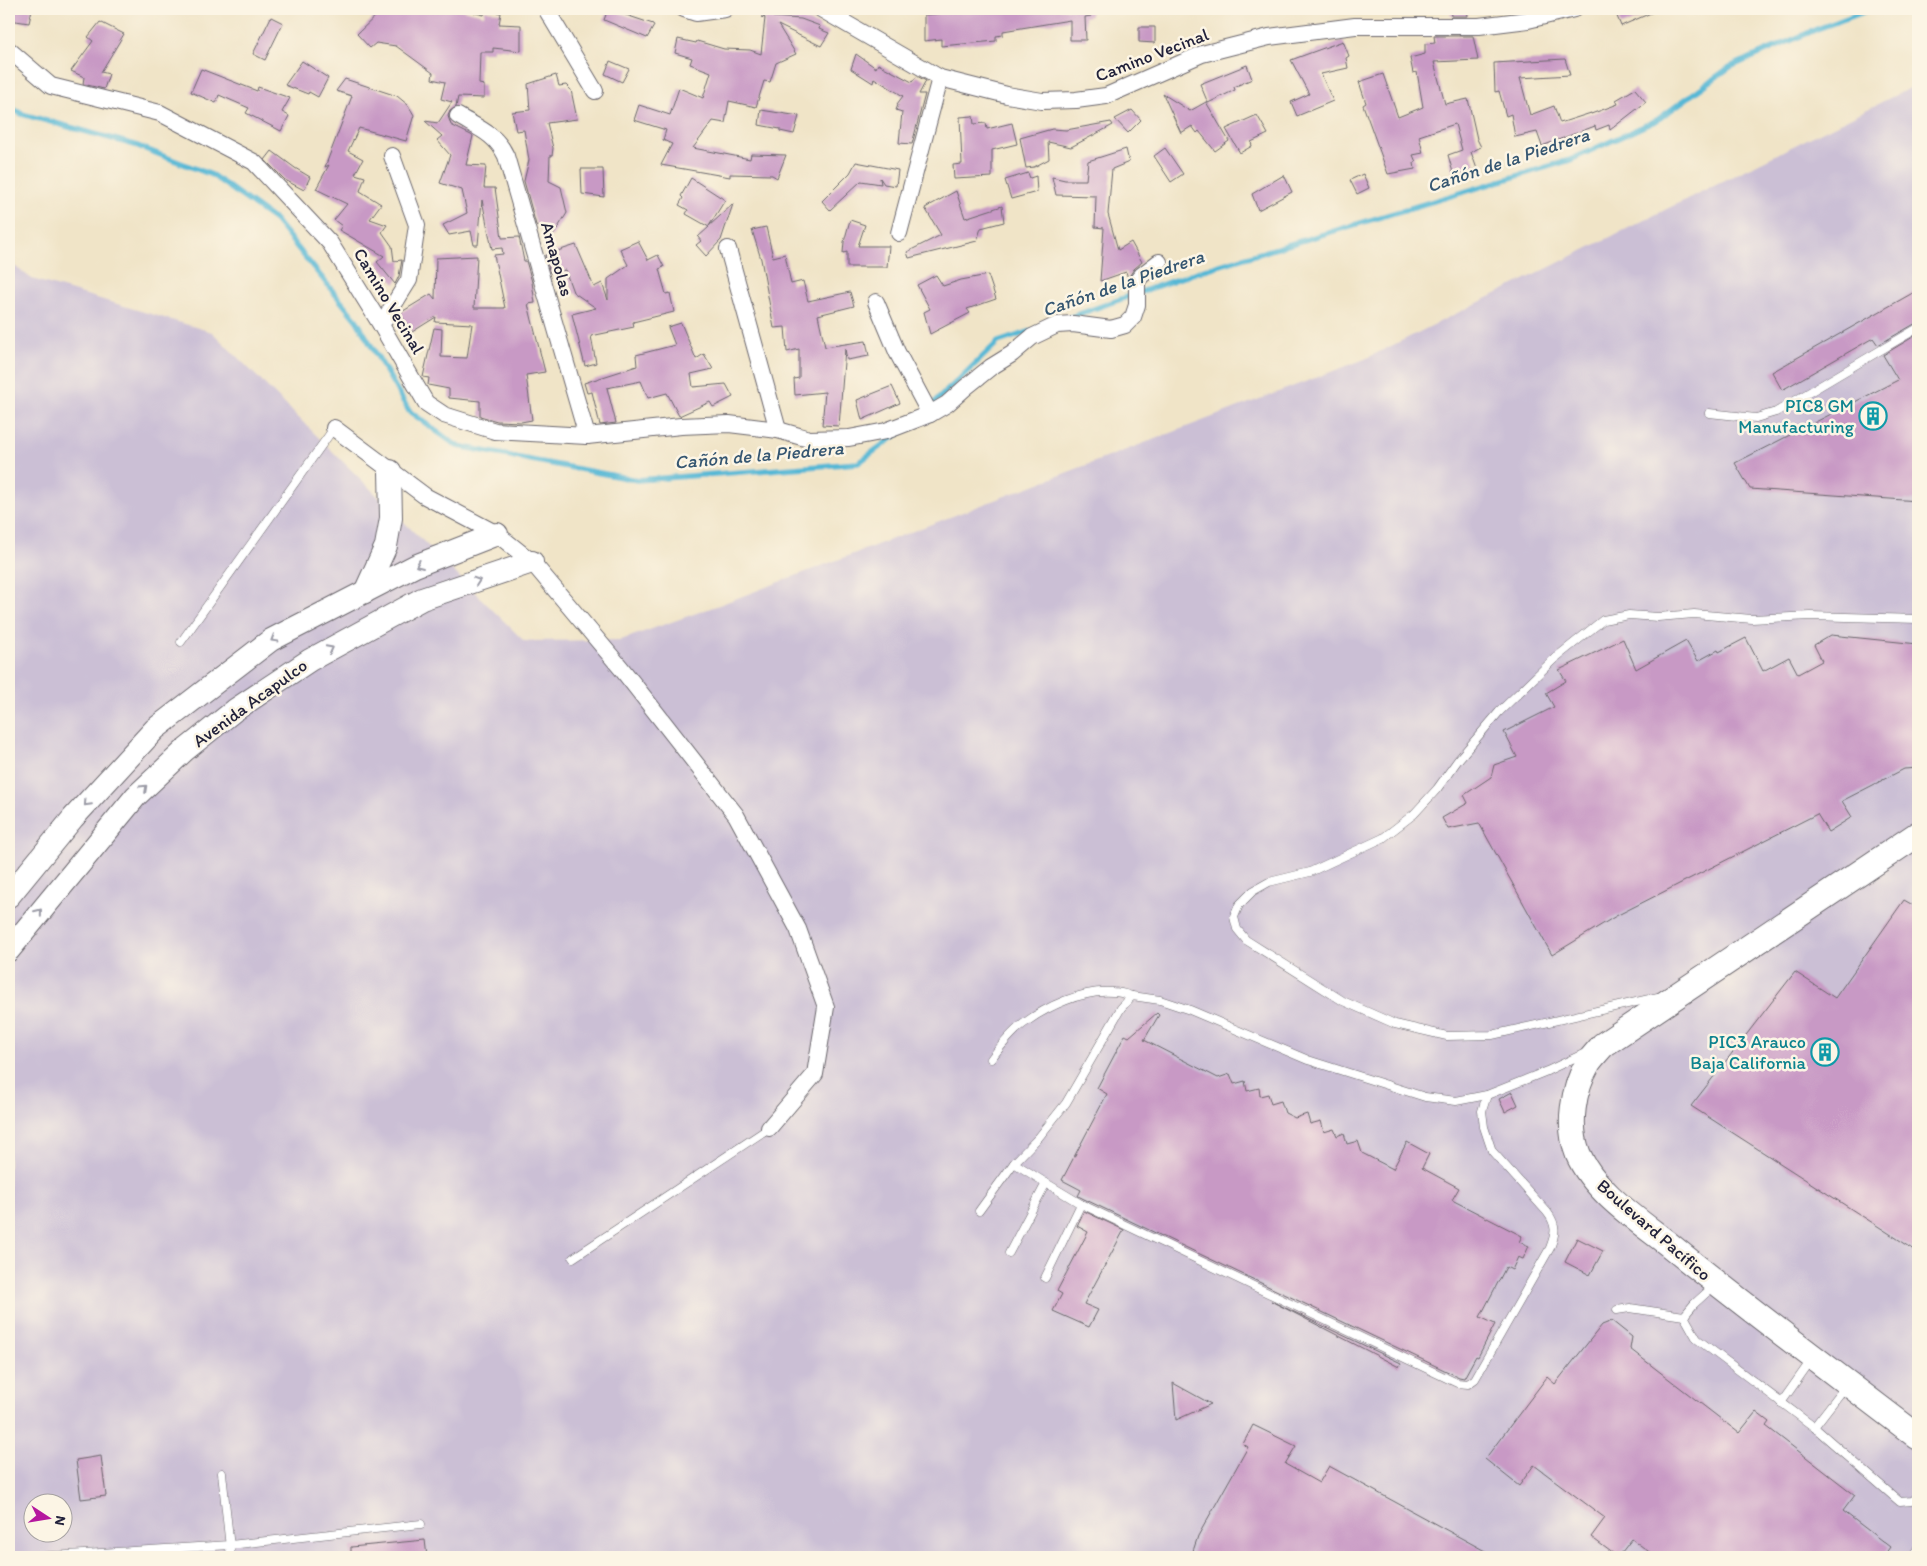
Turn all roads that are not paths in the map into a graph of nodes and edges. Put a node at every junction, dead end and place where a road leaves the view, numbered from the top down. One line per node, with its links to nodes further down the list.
1 (546, 9): 8 (street)
2 (684, 9): 3 (street)
3 (725, 9)
4 (821, 9): 7 (street, Camino Vecinal)
5 (1574, 9): 7 (street, Camino Vecinal)
6 (9, 50): 15 (street, Camino Vecinal)
7 (940, 78): 11 (street)
8 (595, 91)
9 (458, 116): 21 (street, Amapolas)
10 (392, 156): 15 (street)
11 (899, 233)
12 (728, 249): 20 (street)
13 (1159, 262): 18 (street, Camino Vecinal)
14 (876, 302): 18 (street)
15 (381, 325): 21 (street, Camino Vecinal)
16 (1918, 328): 17 (lane)
17 (1709, 413)
18 (930, 414): 20 (street, Camino Vecinal)
19 (334, 428): 22 (street); 27 (lane)
20 (778, 430): 21 (street, Camino Vecinal)
21 (587, 436)
22 (390, 471): 23 (street); 25 (main road)
23 (497, 534): 24 (street); 25 (main road, Avenida Acapulco, one-way to 25)
24 (532, 562): 30 (main road, Avenida Acapulco, one-way to 24); 36 (street)
25 (365, 592): 29 (main road, Avenida Acapulco, one-way to 29)
26 (1918, 619): 31 (lane)
27 (180, 642)
28 (1918, 834): 31 (main road, Boulevard Pacífico)
29 (9, 896)
30 (9, 950)
31 (1684, 990): 33 (main road, Boulevard Pacífico)
32 (1132, 996): 34 (lane); 35 (lane); 37 (lane)
33 (1603, 1045): 35 (lane); 44 (main road, Boulevard Pacífico)
34 (991, 1059)
35 (1487, 1094): 39 (lane)
36 (769, 1128): 42 (lane)
37 (1014, 1163): 38 (lane); 40 (lane)
38 (1046, 1183): 39 (lane); 41 (lane)
39 (1081, 1204): 43 (lane)
40 (980, 1211)
41 (1009, 1253)
42 (573, 1258)
43 (1045, 1278)
44 (1717, 1284): 46 (lane); 47 (main road, Boulevard Pacífico)
45 (1617, 1310): 46 (lane)
46 (1684, 1316): 49 (lane)
47 (1814, 1358): 48 (main road, Boulevard Pacífico); 49 (lane)
48 (1848, 1383): 50 (lane); 51 (main road, Boulevard Pacífico)
49 (1781, 1403): 50 (lane)
50 (1814, 1427): 53 (lane)
51 (1918, 1437)
52 (222, 1473): 55 (lane)
53 (1918, 1497)
54 (421, 1524): 55 (lane)
55 (230, 1545): 56 (lane); 60 (lane)
56 (170, 1548): 58 (lane); 59 (lane)
57 (1918, 1548): 61 (lane)
58 (34, 1557)
59 (171, 1557)
60 (231, 1557)
61 (1912, 1557)

